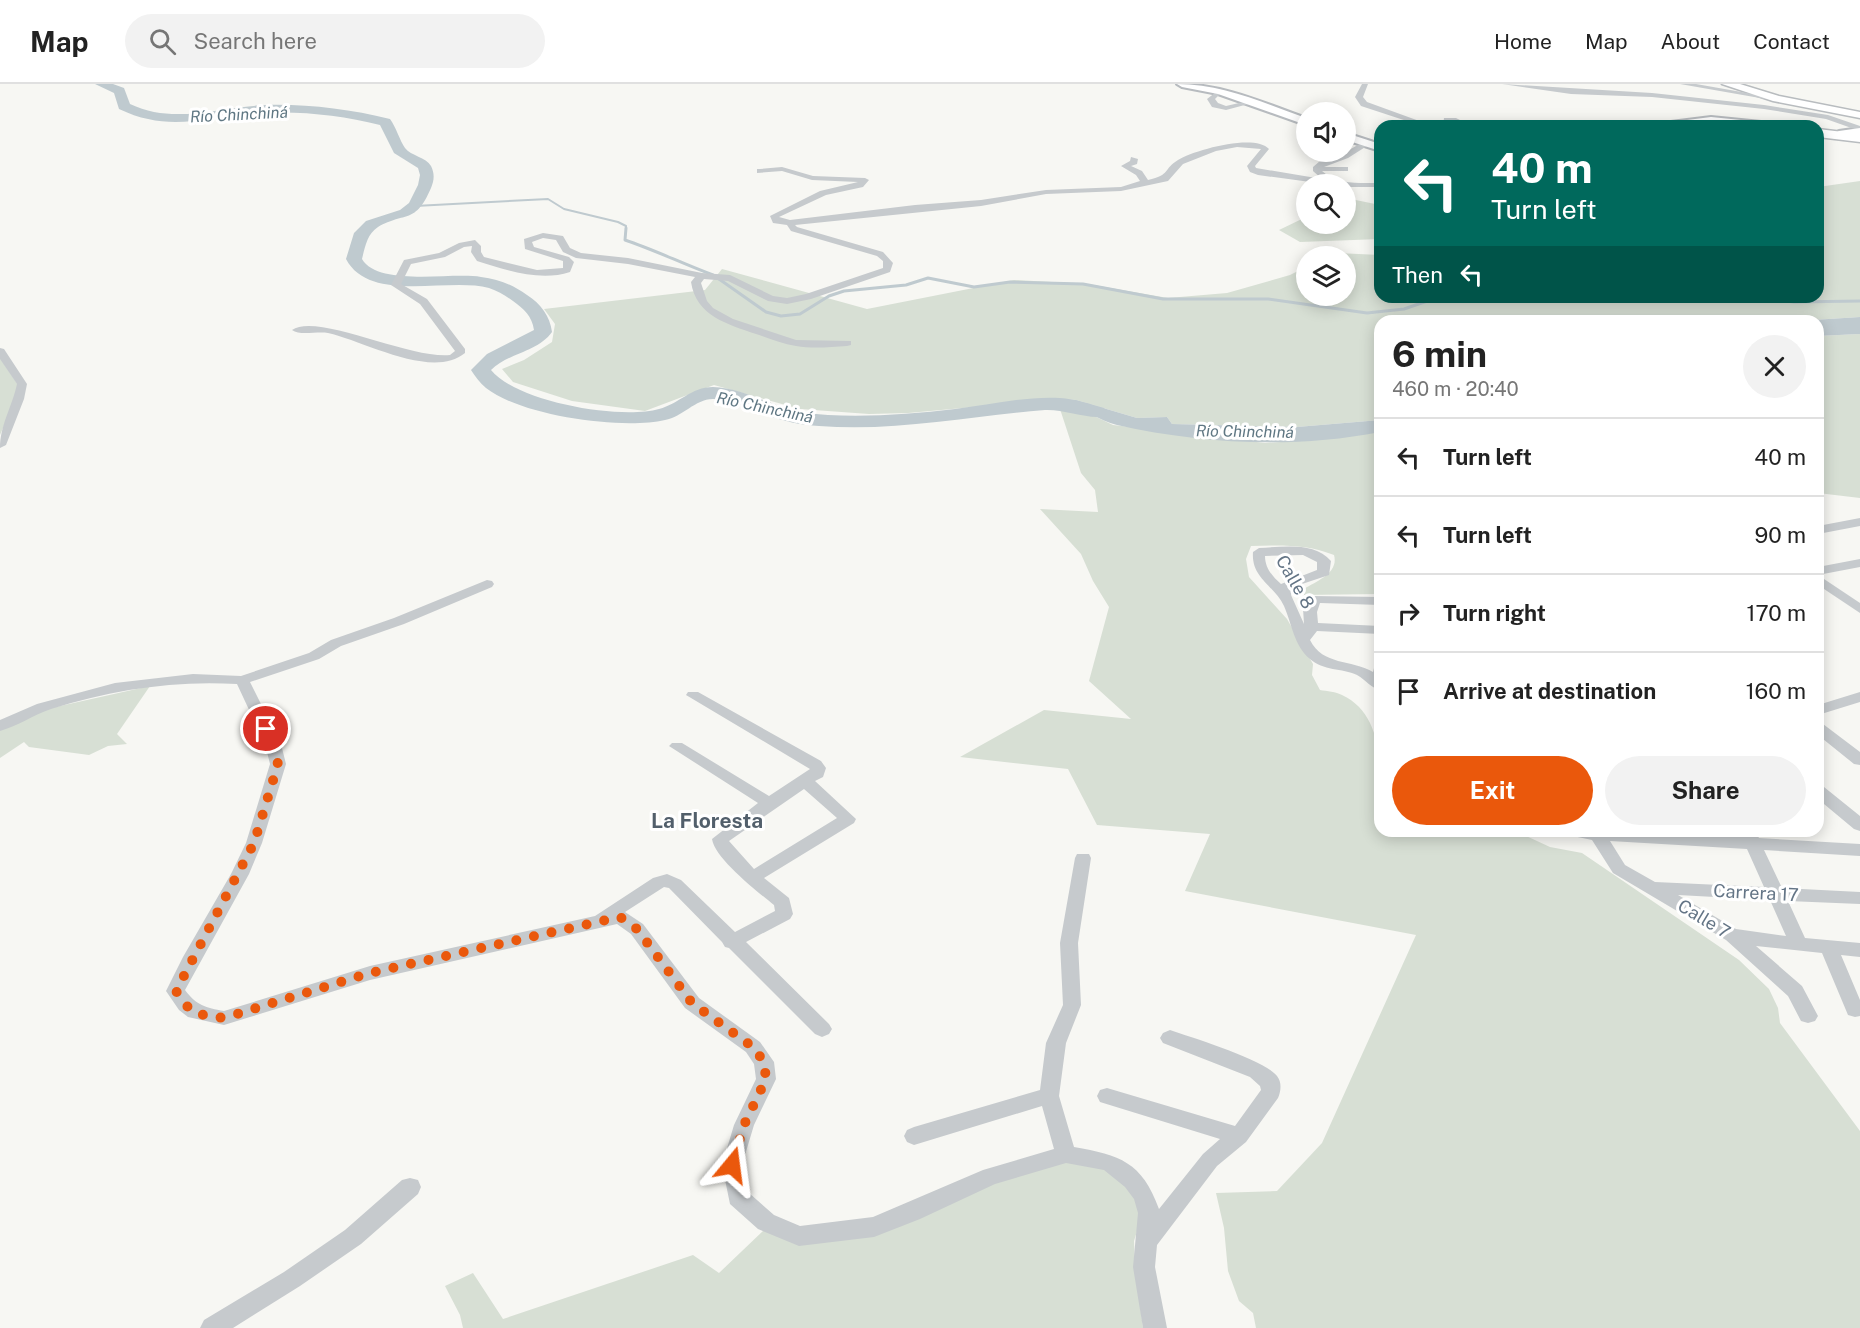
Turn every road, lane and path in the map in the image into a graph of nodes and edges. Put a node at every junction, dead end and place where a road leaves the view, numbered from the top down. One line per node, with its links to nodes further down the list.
1 (1182, 84): 11 (main road)
2 (1365, 84): 12 (street)
3 (1505, 84): 9 (street)
4 (1579, 84): 9 (street)
5 (1683, 84): 8 (street)
6 (1728, 84): 8 (highway)
7 (1739, 84): 10 (highway)
8 (1778, 99): 10 (highway)
9 (1716, 102): 17 (street)
10 (1860, 112)
11 (1296, 118)
12 (1412, 120)
13 (1447, 120): 14 (street)
14 (1456, 120)
15 (1824, 133): 17 (highway)
16 (1824, 133): 17 (main road)
17 (1860, 133)
18 (1356, 140): 19 (main road)
19 (1366, 144): 20 (main road); 22 (street)
20 (1374, 146)
21 (1134, 159): 28 (street)
22 (1316, 169): 23 (street); 29 (street)
23 (1345, 169)
24 (760, 171): 30 (street)
25 (1296, 180): 28 (street)
26 (1356, 185): 29 (street)
27 (1374, 185): 29 (street)
28 (1139, 186): 30 (street)
29 (1367, 186)
30 (790, 224): 31 (street)
31 (702, 276): 32 (street); 33 (street)
32 (297, 330)
33 (847, 343)
34 (0, 351): 35 (street)
35 (0, 445)
36 (1860, 522): 37 (street)
37 (1824, 529)
38 (1860, 563): 39 (street)
39 (1824, 570)
40 (1824, 583): 44 (street)
41 (487, 584): 48 (street)
42 (1284, 596): 42 (street, Calle 8); 47 (street, Calle 8)
43 (1374, 601): 45 (street)
44 (1856, 603)
45 (1312, 627): 46 (street); 47 (street)
46 (1374, 630)
47 (1303, 639): 49 (street, Calle 8)
48 (242, 680): 53 (street); 69 (street)
49 (1374, 680)
50 (693, 695): 57 (street)
51 (1857, 701): 52 (street)
52 (1824, 709)
53 (0, 726)
54 (1824, 732): 56 (street)
55 (677, 746): 59 (street)
56 (1860, 760)
57 (805, 781): 59 (street); 65 (street)
58 (1825, 802): 60 (street)
59 (770, 803): 65 (street)
60 (1860, 825)
61 (1599, 837): 66 (street, Calle 7)
62 (1750, 837): 63 (street); 67 (street)
63 (1860, 850)
64 (1083, 858): 79 (street)
65 (752, 878): 71 (street)
66 (1652, 888): 67 (street, Carrera 17); 70 (street, Calle 7)
67 (1775, 893): 68 (street, Carrera 17); 72 (street)
68 (1860, 898)
69 (601, 920): 71 (street); 83 (street)
70 (1732, 935): 72 (street); 76 (street, Calle 7)
71 (731, 942): 77 (street)
72 (1798, 942): 73 (street)
73 (1828, 946): 74 (street); 75 (street)
74 (1860, 950)
75 (1855, 1010)
76 (1808, 1016)
77 (822, 1029)
78 (1170, 1038): 81 (street)
79 (1049, 1096): 82 (street); 83 (street)
80 (1107, 1096): 81 (street)
81 (1239, 1136): 85 (street)
82 (914, 1137)
83 (1066, 1154): 85 (street)
84 (410, 1187): 86 (street)
85 (1147, 1241): 87 (street)
86 (212, 1328)
87 (1155, 1328)

